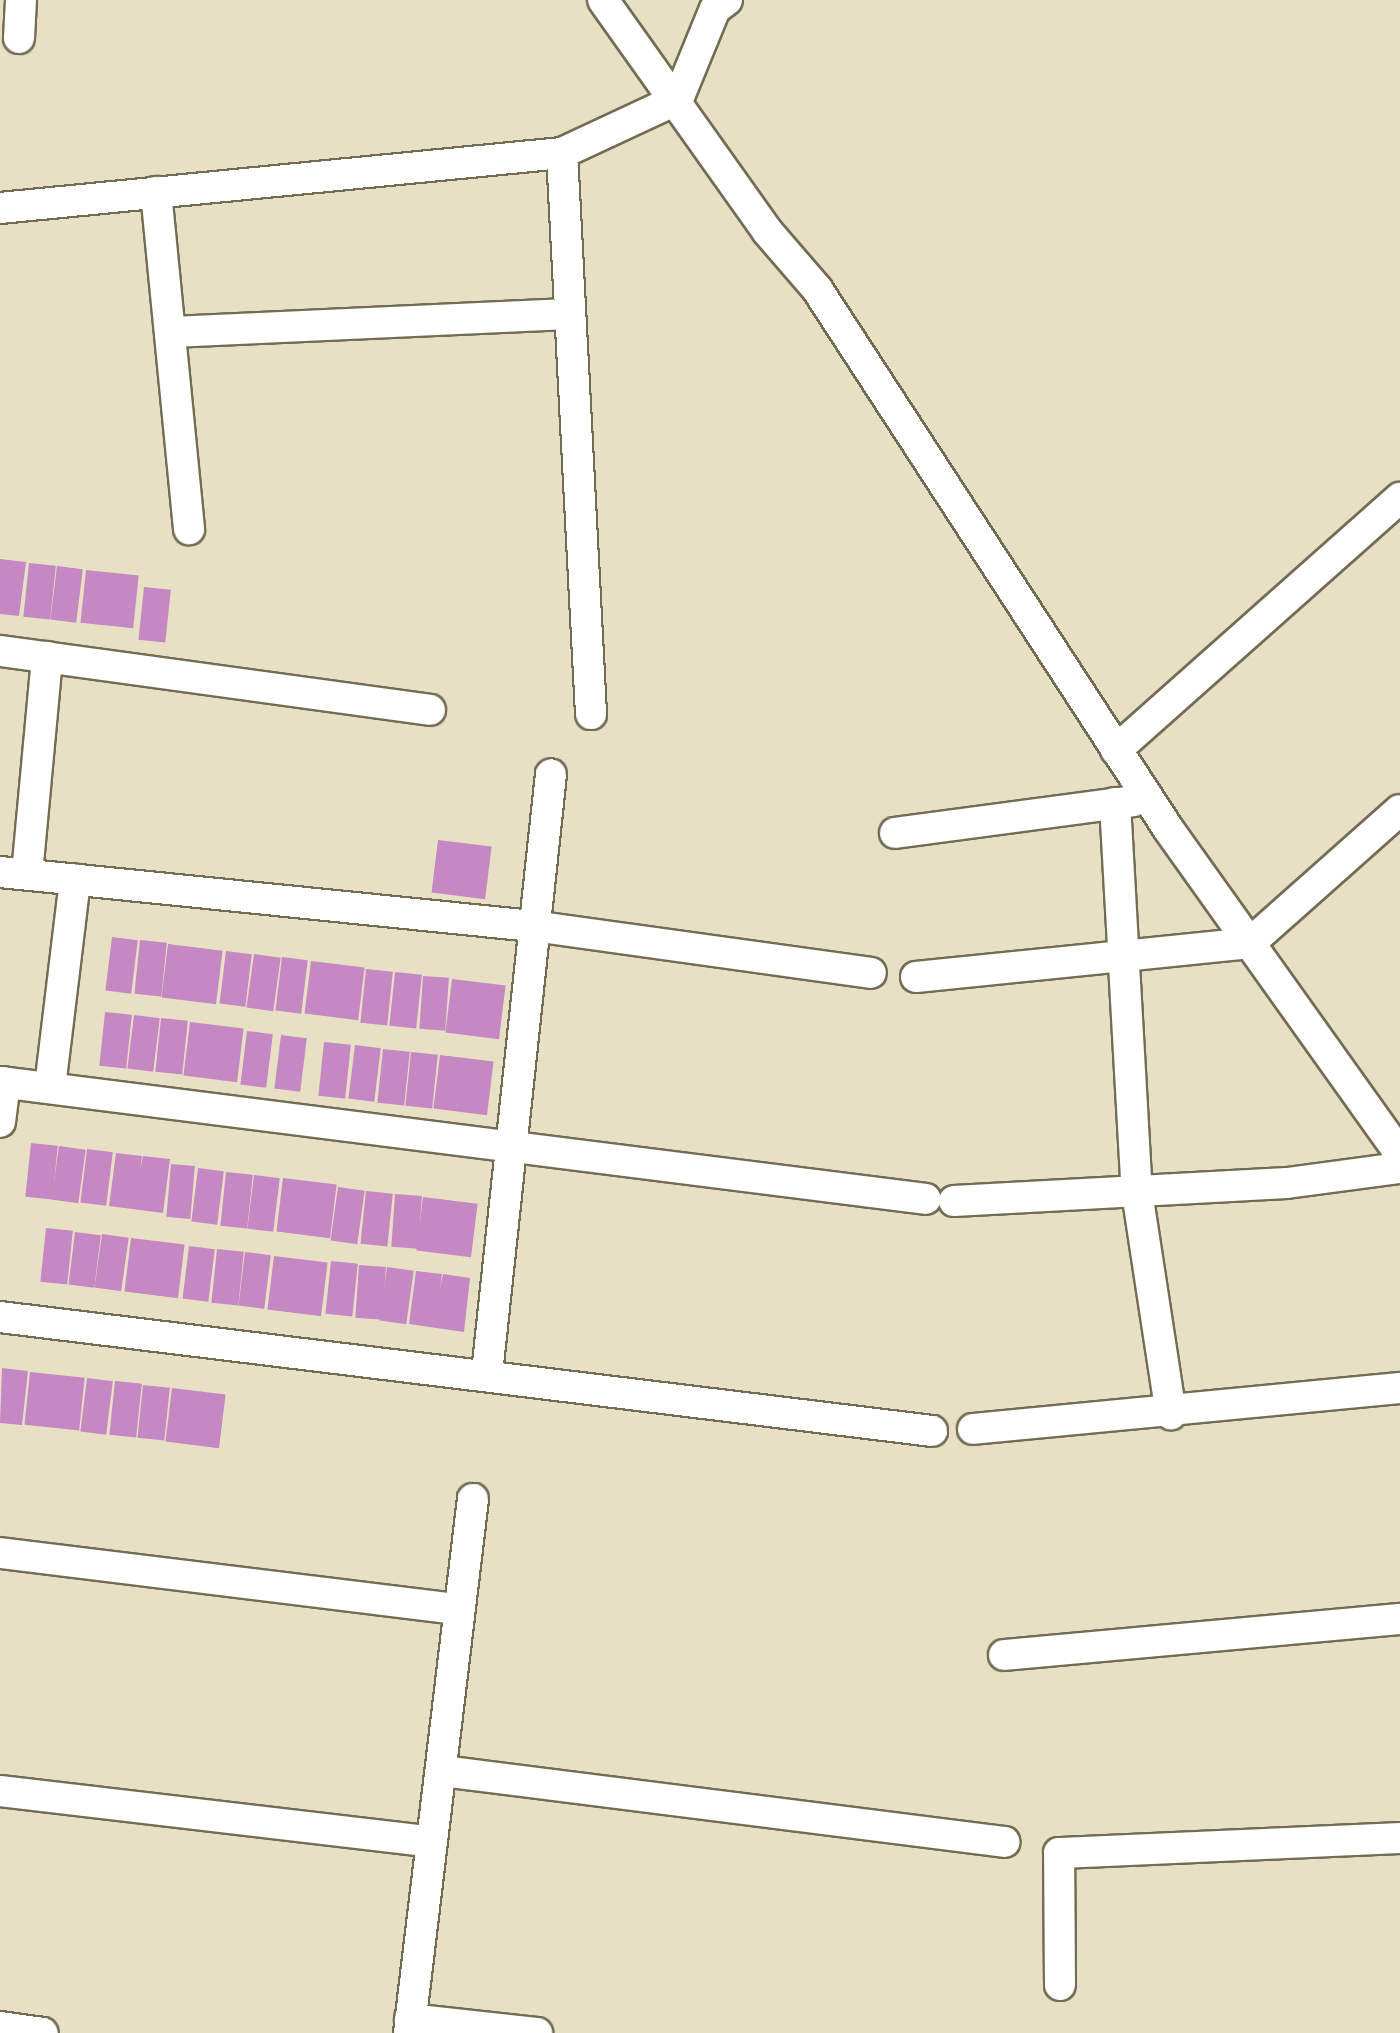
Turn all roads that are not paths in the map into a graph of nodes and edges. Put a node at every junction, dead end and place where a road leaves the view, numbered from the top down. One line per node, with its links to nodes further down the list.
1 (21, 0): 4 (street)
2 (603, 0): 5 (street)
3 (727, 0): 5 (street)
4 (19, 38)
5 (678, 99): 6 (street); 17 (street)
6 (562, 153): 7 (street); 9 (street)
7 (156, 192): 8 (street); 10 (street)
8 (0, 208)
9 (570, 314): 10 (street); 16 (street)
10 (170, 332): 12 (street)
11 (1400, 498): 17 (street)
12 (189, 529)
13 (0, 651): 14 (street)
14 (47, 657): 15 (street); 23 (street)
15 (430, 710)
16 (591, 714)
17 (1116, 750): 19 (street)
18 (551, 774): 25 (street)
19 (1148, 799): 20 (street); 26 (street)
20 (1115, 803): 22 (street); 27 (street)
21 (1400, 810): 26 (street)
22 (895, 833)
23 (13, 873): 24 (street)
24 (75, 879): 25 (street); 31 (street)
25 (533, 926): 28 (street); 34 (street)
26 (1250, 943): 27 (street); 32 (street)
27 (1121, 956): 29 (street); 37 (street)
28 (871, 973)
29 (916, 977)
30 (2, 1082): 31 (street); 33 (street)
31 (50, 1087): 34 (street)
32 (1392, 1120): 35 (street)
33 (0, 1122)
34 (516, 1142): 37 (street); 39 (street)
35 (1400, 1154)
36 (1400, 1168): 37 (street)
37 (1137, 1192): 41 (street)
38 (0, 1317): 39 (street)
39 (487, 1373): 43 (street)
40 (1400, 1388): 41 (street)
41 (1171, 1414): 42 (street)
42 (973, 1429)
43 (932, 1431)
44 (473, 1499): 46 (street)
45 (0, 1553): 46 (street)
46 (459, 1609): 49 (street)
47 (1400, 1619): 48 (street)
48 (1004, 1655)
49 (442, 1771): 52 (street); 53 (street)
50 (0, 1791): 52 (street)
51 (1400, 1838): 54 (street)
52 (432, 1842): 55 (street)
53 (1005, 1842)
54 (1060, 1985)
55 (410, 2026): 58 (street)
56 (0, 2027): 57 (street)
57 (43, 2033)
58 (537, 2033)

